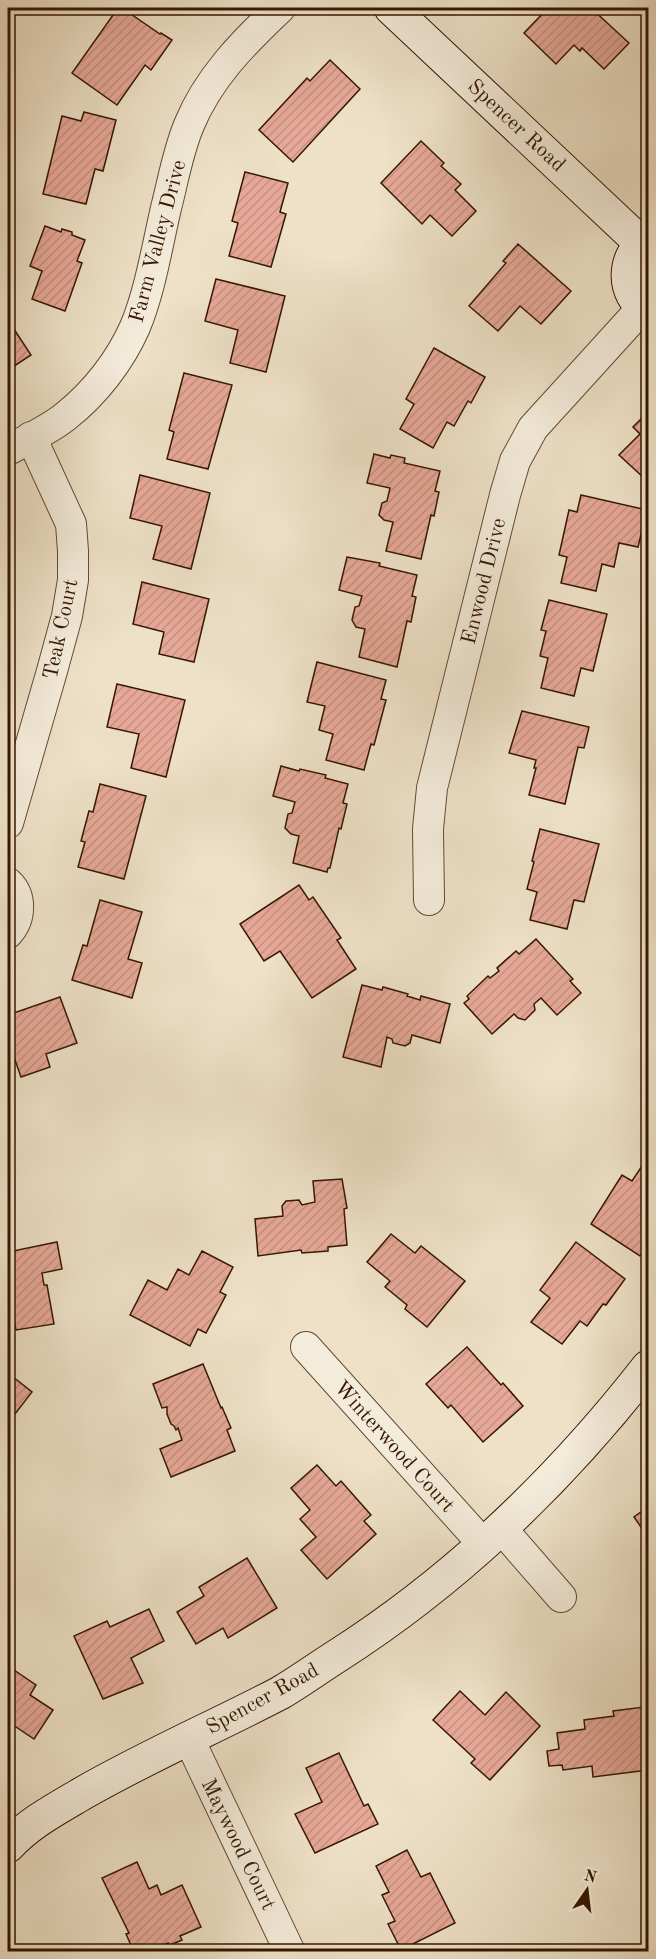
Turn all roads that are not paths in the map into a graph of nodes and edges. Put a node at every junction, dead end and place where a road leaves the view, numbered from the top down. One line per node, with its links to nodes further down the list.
1 (280, 8): 5 (street, Farm Valley Drive)
2 (391, 8): 3 (main road, Spencer Road)
3 (645, 242): 4 (main road)
4 (646, 309): 8 (street, Enwood Drive)
5 (19, 444): 6 (street, Teak Court)
6 (8, 823)
7 (8, 883): 9 (street)
8 (429, 900)
9 (8, 933)
10 (306, 1347): 12 (street, Winterwood Court)
11 (648, 1367): 12 (main road, Spencer Road)
12 (493, 1537): 13 (street); 14 (main road, Spencer Road)
13 (561, 1597)
14 (188, 1737): 15 (main road, Spencer Road); 16 (street, Maywood Court)
15 (10, 1838)
16 (290, 1952)

